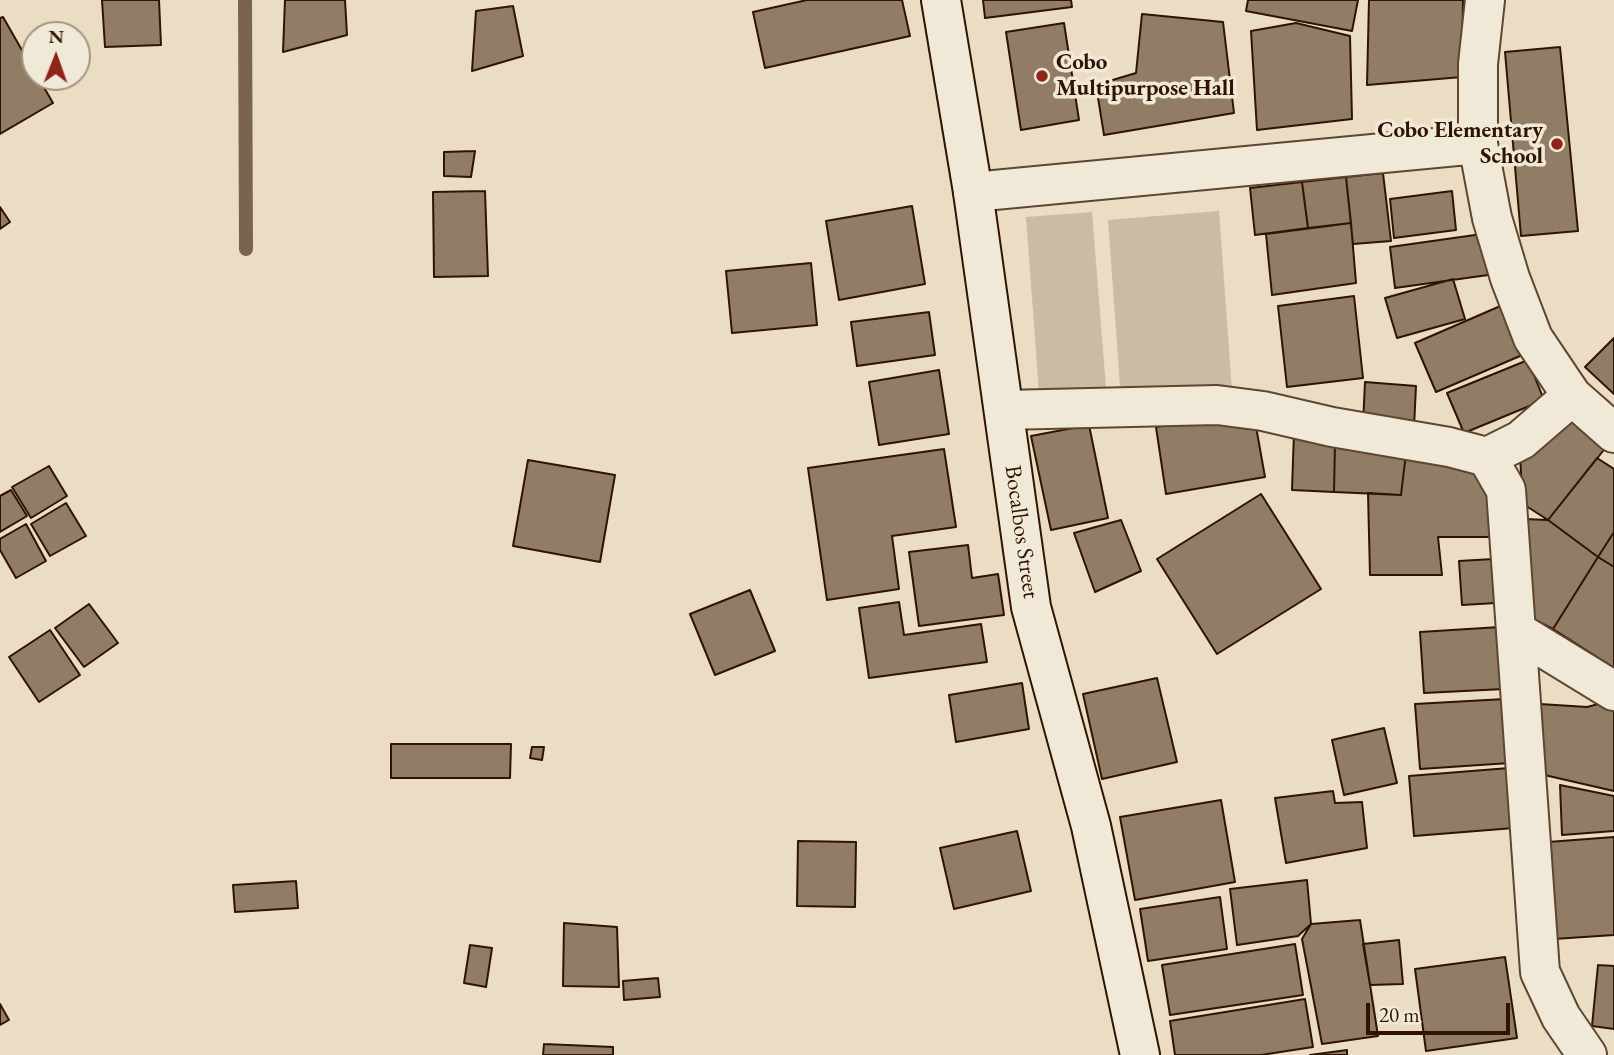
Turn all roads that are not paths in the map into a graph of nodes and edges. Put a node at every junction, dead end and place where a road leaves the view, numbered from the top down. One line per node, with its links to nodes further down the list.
1 (941, 0): 4 (street, Bocalbos Street)
2 (1485, 0): 3 (street)
3 (1478, 144): 4 (street); 5 (street)
4 (973, 192): 6 (street, Bocalbos Street)
5 (1572, 396): 7 (street); 8 (street)
6 (1004, 410): 8 (street); 11 (street, Bocalbos Street)
7 (1614, 433)
8 (1487, 457): 9 (street)
9 (1516, 631): 10 (street); 12 (street)
10 (1614, 691)
11 (1140, 1055)
12 (1587, 1055)

